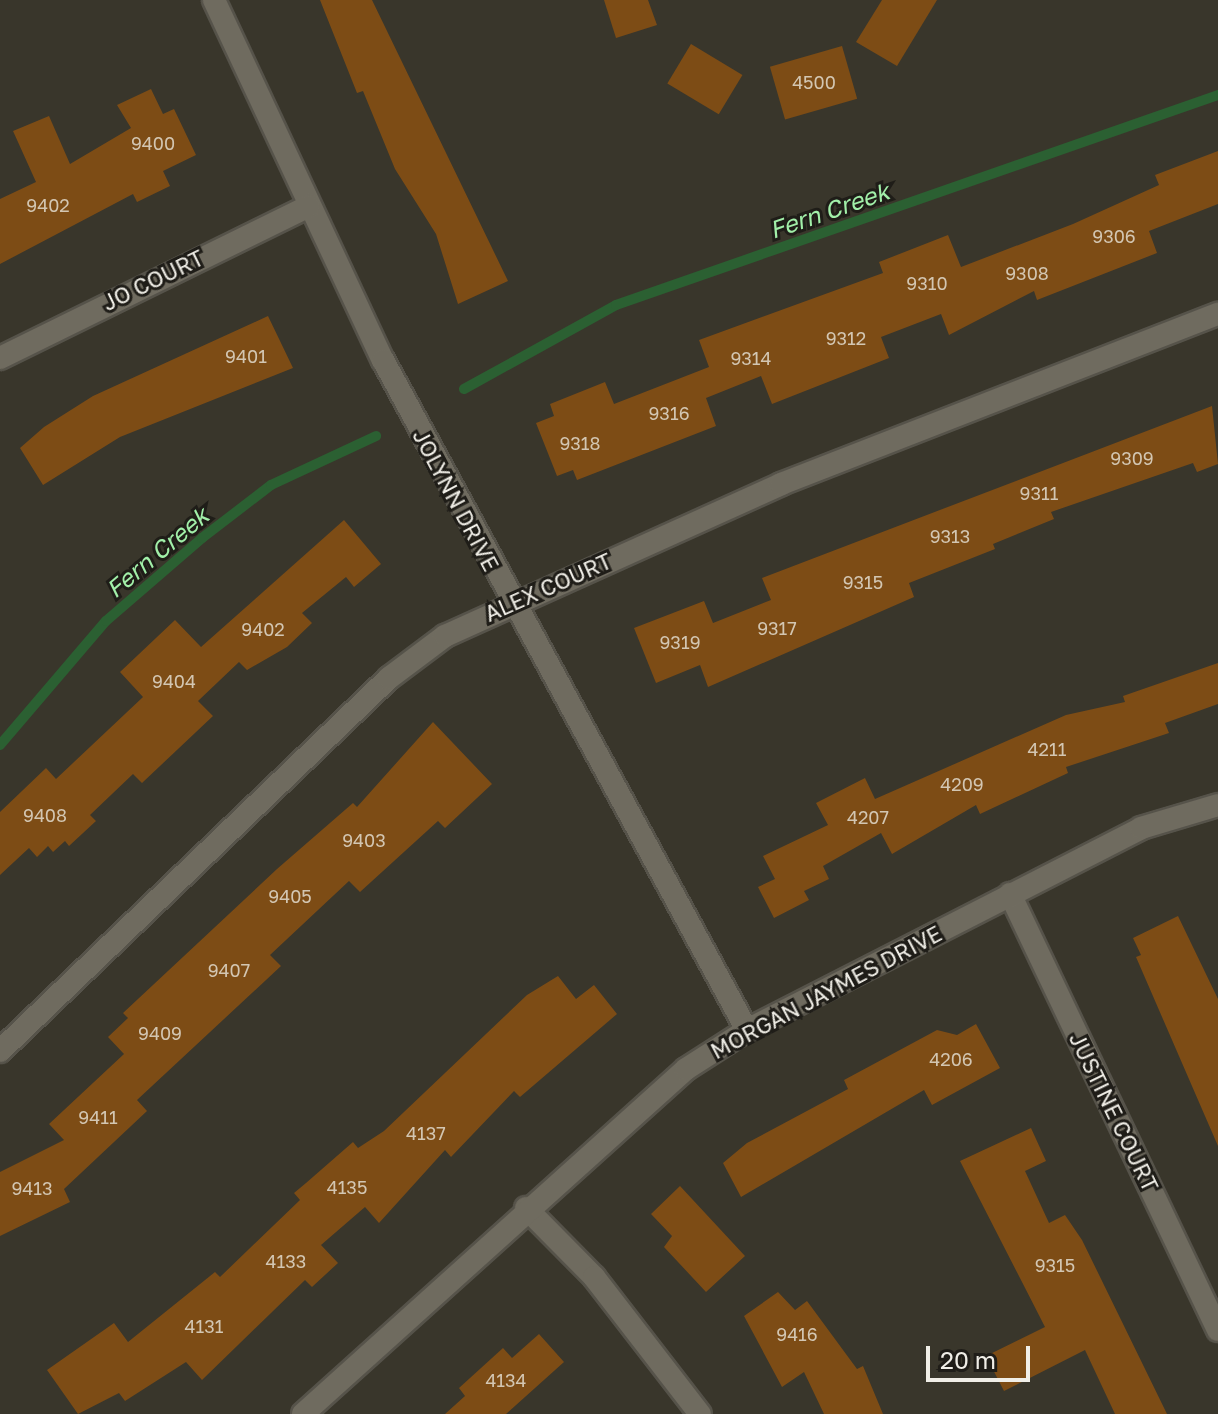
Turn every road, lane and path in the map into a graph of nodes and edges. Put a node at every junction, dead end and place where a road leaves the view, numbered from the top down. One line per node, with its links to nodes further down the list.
1 (214, 0): 2 (street, JOLYNN DRIVE)
2 (309, 206): 4 (street, JO COURT); 5 (street, JOLYNN DRIVE)
3 (1218, 314): 5 (street, ALEX COURT)
4 (0, 358)
5 (510, 604): 8 (street, JOLYNN DRIVE); 9 (street, ALEX COURT)
6 (1218, 805): 7 (street, MORGAN JAYMES DRIVE)
7 (1010, 894): 8 (street, MORGAN JAYMES DRIVE); 11 (street, JUSTINE COURT)
8 (747, 1030): 10 (street, MORGAN JAYMES DRIVE)
9 (0, 1051)
10 (526, 1208): 12 (street, MORGAN JAYMES DRIVE); 13 (street)
11 (1218, 1330)
12 (303, 1414)
13 (700, 1414)

